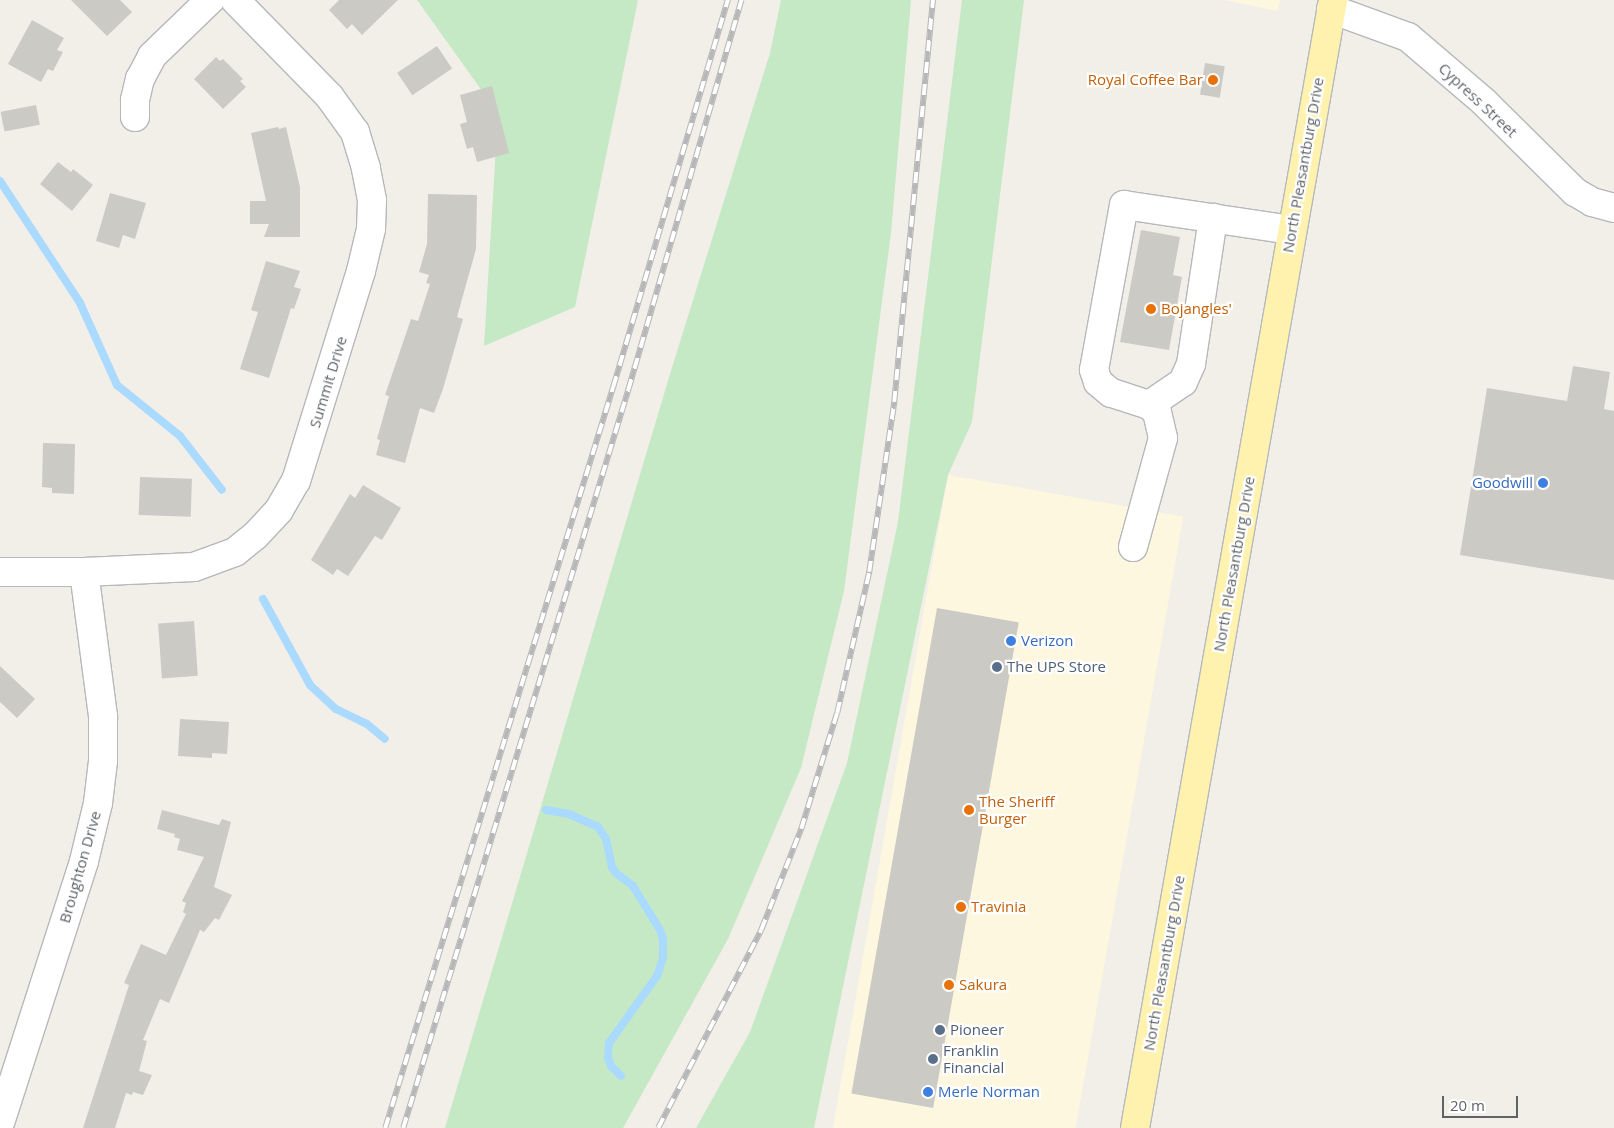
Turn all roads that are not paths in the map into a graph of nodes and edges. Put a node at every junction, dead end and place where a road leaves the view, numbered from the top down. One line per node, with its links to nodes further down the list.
1 (210, 0): 4 (street)
2 (235, 0): 11 (street, Summit Drive)
3 (1332, 4): 5 (street, Cypress Street); 7 (main road, North Pleasantburg Drive)
4 (135, 117)
5 (1614, 208)
6 (1213, 218): 7 (street); 8 (street); 8 (street)
7 (1292, 230): 13 (main road, North Pleasantburg Drive)
8 (1149, 404): 9 (street)
9 (1133, 547)
10 (0, 572): 11 (street, Summit Drive)
11 (84, 572): 12 (street, Broughton Drive)
12 (0, 1123)
13 (1135, 1128)

